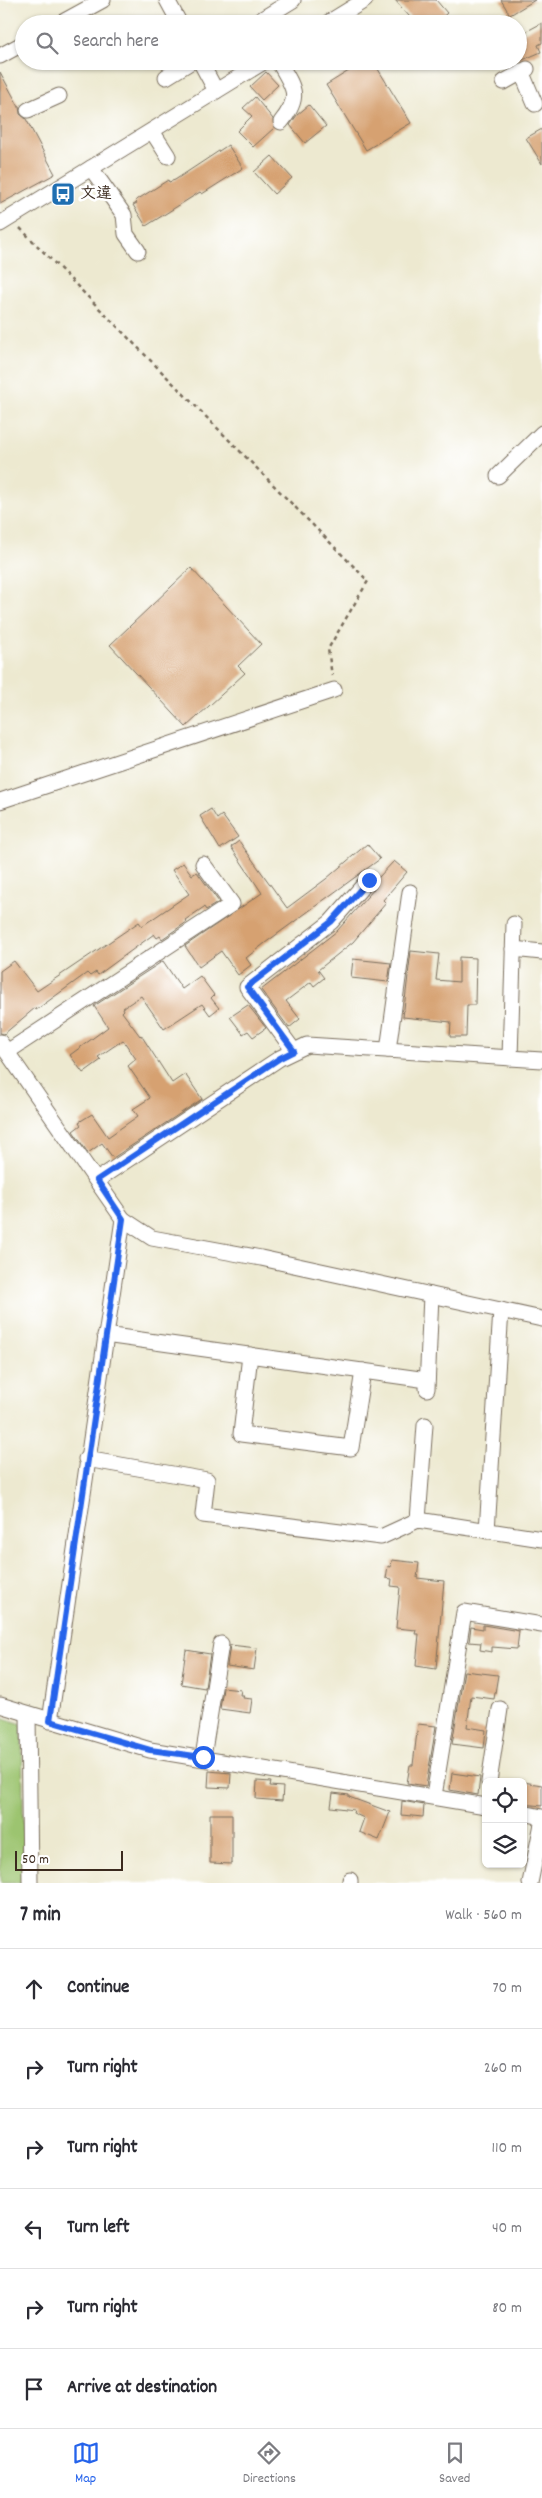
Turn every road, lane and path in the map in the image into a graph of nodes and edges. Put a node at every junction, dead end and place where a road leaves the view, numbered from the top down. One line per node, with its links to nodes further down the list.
1 (103, 0): 5 (street)
2 (167, 0): 6 (street)
3 (293, 0): 7 (street)
4 (368, 3): 8 (street)
5 (76, 15)
6 (175, 15)
7 (269, 15)
8 (344, 15)
9 (15, 48): 10 (street)
10 (0, 56)
11 (177, 70): 15 (street)
12 (205, 70): 17 (street)
13 (250, 70): 17 (street)
14 (283, 70): 21 (street)
15 (166, 77)
16 (504, 82): 19 (street)
17 (216, 91): 22 (street)
18 (58, 96): 20 (street)
19 (535, 104)
20 (28, 110)
21 (281, 122)
22 (152, 131): 23 (street); 24 (street)
23 (168, 156)
24 (91, 168): 25 (street); 26 (street)
25 (5, 221): 29 (path)
26 (138, 251)
27 (542, 433): 28 (street)
28 (498, 476)
29 (334, 690): 30 (street)
30 (0, 801)
31 (203, 864): 37 (street)
32 (369, 880): 39 (street)
33 (410, 892): 38 (street)
34 (514, 924): 35 (street)
35 (513, 949): 36 (street); 40 (street)
36 (542, 952)
37 (4, 1047): 42 (street)
38 (388, 1050): 39 (street); 40 (street)
39 (294, 1051): 42 (street)
40 (510, 1058): 41 (street)
41 (542, 1060)
42 (97, 1180): 43 (street)
43 (123, 1219): 44 (street); 47 (street)
44 (431, 1295): 45 (street); 49 (street)
45 (501, 1310): 46 (street); 53 (street)
46 (542, 1319)
47 (105, 1335): 48 (street); 51 (street)
48 (250, 1355): 49 (street); 49 (street)
49 (363, 1371)
50 (425, 1425): 52 (street)
51 (86, 1459): 52 (street); 60 (street)
52 (418, 1520): 53 (street)
53 (487, 1531): 54 (street)
54 (542, 1539)
55 (542, 1625): 63 (street)
56 (222, 1644): 61 (street)
57 (0, 1706): 59 (street)
58 (500, 1709): 62 (street)
59 (28, 1714): 60 (street); 69 (street)
60 (50, 1721): 61 (street)
61 (203, 1757): 63 (street)
62 (490, 1778)
63 (434, 1796): 64 (street)
64 (482, 1803)
65 (527, 1814): 66 (street)
66 (542, 1816)
67 (542, 1824): 68 (street)
68 (540, 1845): 70 (street)
69 (30, 1883)
70 (530, 1883)

